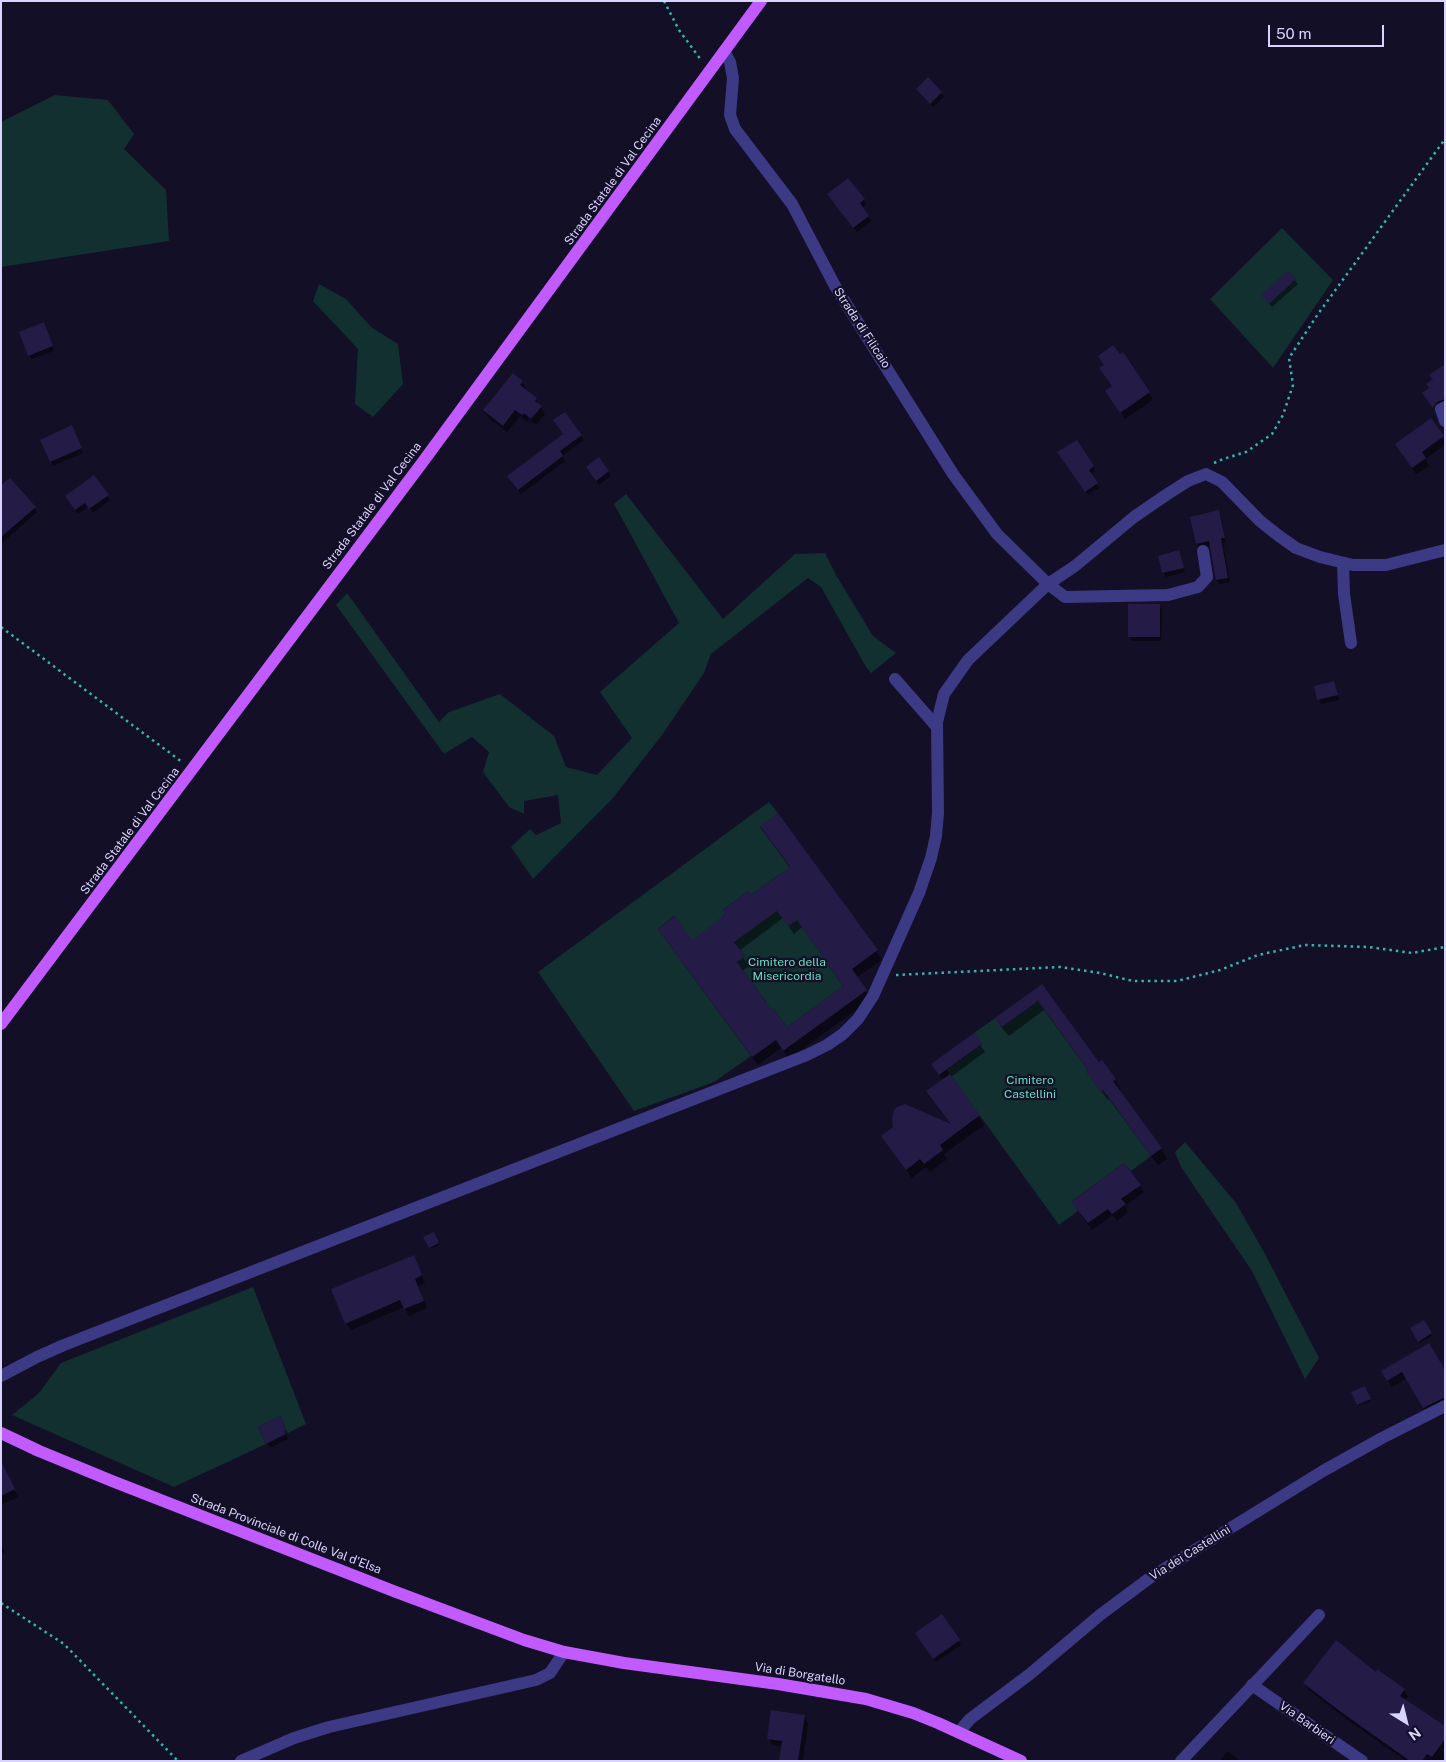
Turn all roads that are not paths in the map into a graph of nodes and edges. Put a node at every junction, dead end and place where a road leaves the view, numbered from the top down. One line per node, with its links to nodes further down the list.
1 (761, 1): 2 (main road, Strada Statale di Val Cecina)
2 (724, 51): 8 (street, Strada di Filicaio); 12 (main road, Strada Statale di Val Cecina)
3 (1445, 407): 4 (street)
4 (1445, 421)
5 (1445, 550): 7 (street)
6 (1203, 551): 8 (street, Strada di Filicaio)
7 (1343, 563): 8 (street); 9 (street)
8 (1048, 584): 11 (street)
9 (1351, 642)
10 (895, 679): 11 (street)
11 (937, 727): 13 (street)
12 (1, 1024)
13 (1, 1376)
14 (1445, 1406): 19 (street, Via dei Castellini)
15 (1, 1433): 17 (main road, Strada Provinciale di Colle Val d'Elsa)
16 (1319, 1615): 18 (street)
17 (564, 1652): 19 (main road, Via di Borgatello); 20 (street)
18 (1252, 1685): 22 (street); 23 (street, Via Barbieri)
19 (959, 1732): 21 (main road, Via di Borgatello)
20 (241, 1761)
21 (1021, 1761)
22 (1181, 1761)
23 (1362, 1761)

